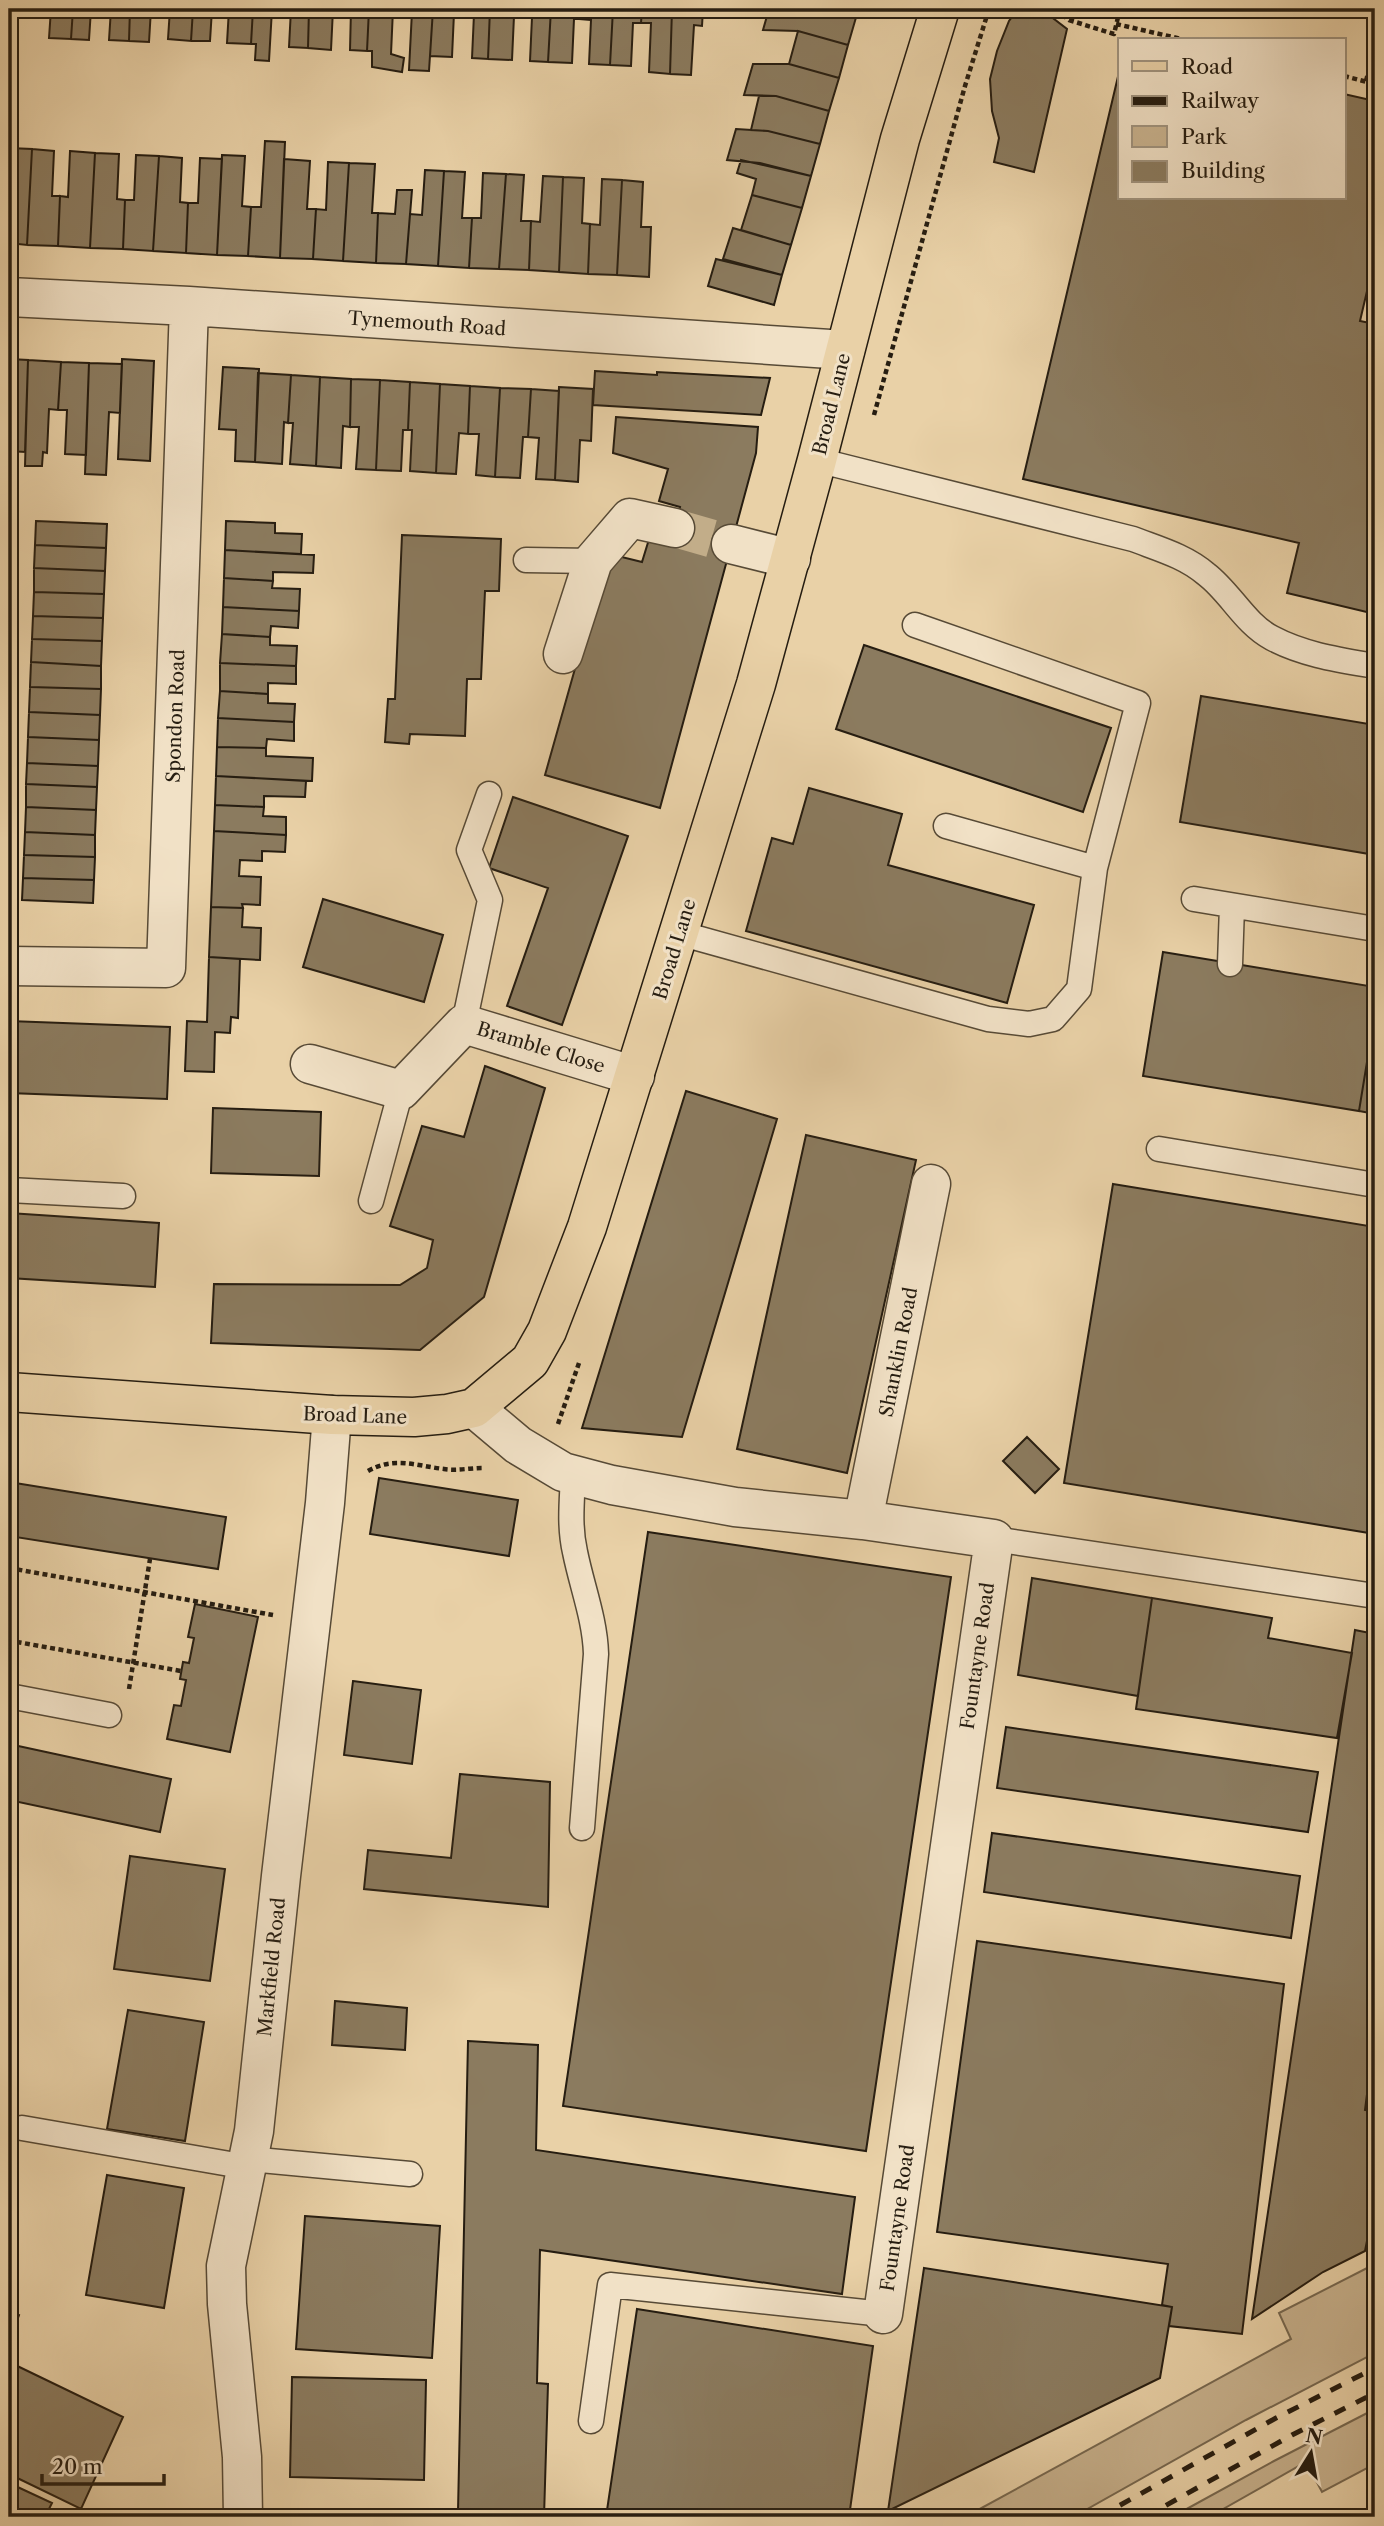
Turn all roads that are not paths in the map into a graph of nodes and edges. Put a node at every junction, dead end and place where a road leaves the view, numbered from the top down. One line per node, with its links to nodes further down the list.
1 (940, 9): 4 (main road, Broad Lane)
2 (9, 297): 3 (street, Tynemouth Road)
3 (189, 306): 4 (street, Tynemouth Road); 22 (street, Spondon Road)
4 (845, 350): 5 (main road, Broad Lane)
5 (817, 460): 8 (main road, Broad Lane); 13 (lane)
6 (675, 528): 10 (street)
7 (731, 544): 8 (street)
8 (790, 559): 20 (main road, Broad Lane)
9 (526, 560): 10 (lane)
10 (593, 561): 12 (street)
11 (915, 625): 16 (lane)
12 (563, 654)
13 (1375, 666)
14 (489, 794): 23 (lane)
15 (946, 826): 16 (lane)
16 (1095, 868): 20 (lane)
17 (1194, 900): 18 (lane)
18 (1232, 906): 19 (lane); 21 (lane)
19 (1375, 929)
20 (678, 933): 25 (main road, Broad Lane)
21 (1230, 964)
22 (9, 967)
23 (464, 1024): 25 (street, Bramble Close); 26 (street, Bramble Close)
24 (310, 1064): 26 (street)
25 (635, 1076): 34 (main road, Broad Lane)
26 (401, 1090): 32 (lane)
27 (1159, 1149): 29 (lane)
28 (931, 1184): 37 (street, Shanklin Road)
29 (1375, 1185)
30 (9, 1190): 31 (lane)
31 (123, 1196)
32 (371, 1201)
33 (9, 1392): 35 (main road, Broad Lane)
34 (474, 1408): 35 (main road, Broad Lane); 36 (street)
35 (332, 1415): 44 (street, Markfield Road)
36 (573, 1475): 37 (street); 42 (lane)
37 (863, 1520): 38 (street)
38 (993, 1539): 39 (lane); 46 (street, Fountayne Road)
39 (1375, 1596)
40 (9, 1696): 41 (lane)
41 (109, 1715)
42 (582, 1828)
43 (22, 2128): 44 (lane)
44 (248, 2163): 45 (lane); 48 (street, Markfield Road)
45 (410, 2174)
46 (883, 2314): 47 (lane)
47 (591, 2421)
48 (243, 2517)

